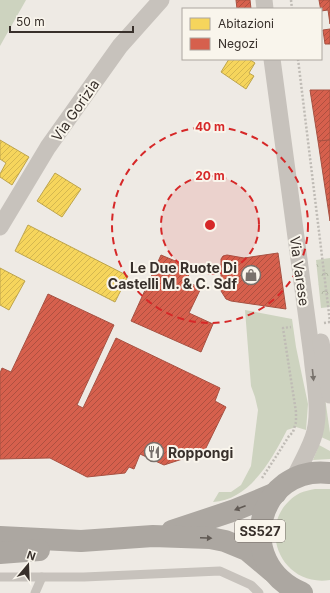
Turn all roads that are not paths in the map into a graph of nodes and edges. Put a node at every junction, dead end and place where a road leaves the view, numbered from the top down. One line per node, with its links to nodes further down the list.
1 (161, 0): 4 (street, Via Gorizia)
2 (272, 60): 7 (street, Via Varese, one-way to 7)
3 (282, 60): 5 (street, Via Varese)
4 (0, 227)
5 (330, 395)
6 (330, 473): 7 (main road, SS527)
7 (293, 480): 8 (main road, SS527)
8 (268, 487): 9 (main road, one-way to 9); 13 (main road, SS527)
9 (153, 536): 11 (main road); 13 (main road, one-way to 13)
10 (0, 537): 11 (main road)
11 (81, 541): 12 (main road)
12 (0, 553)
13 (272, 571): 18 (main road, SS527)
14 (0, 577): 15 (lane)
15 (42, 577): 16 (lane); 17 (lane)
16 (35, 593)
17 (259, 593)
18 (302, 593)

